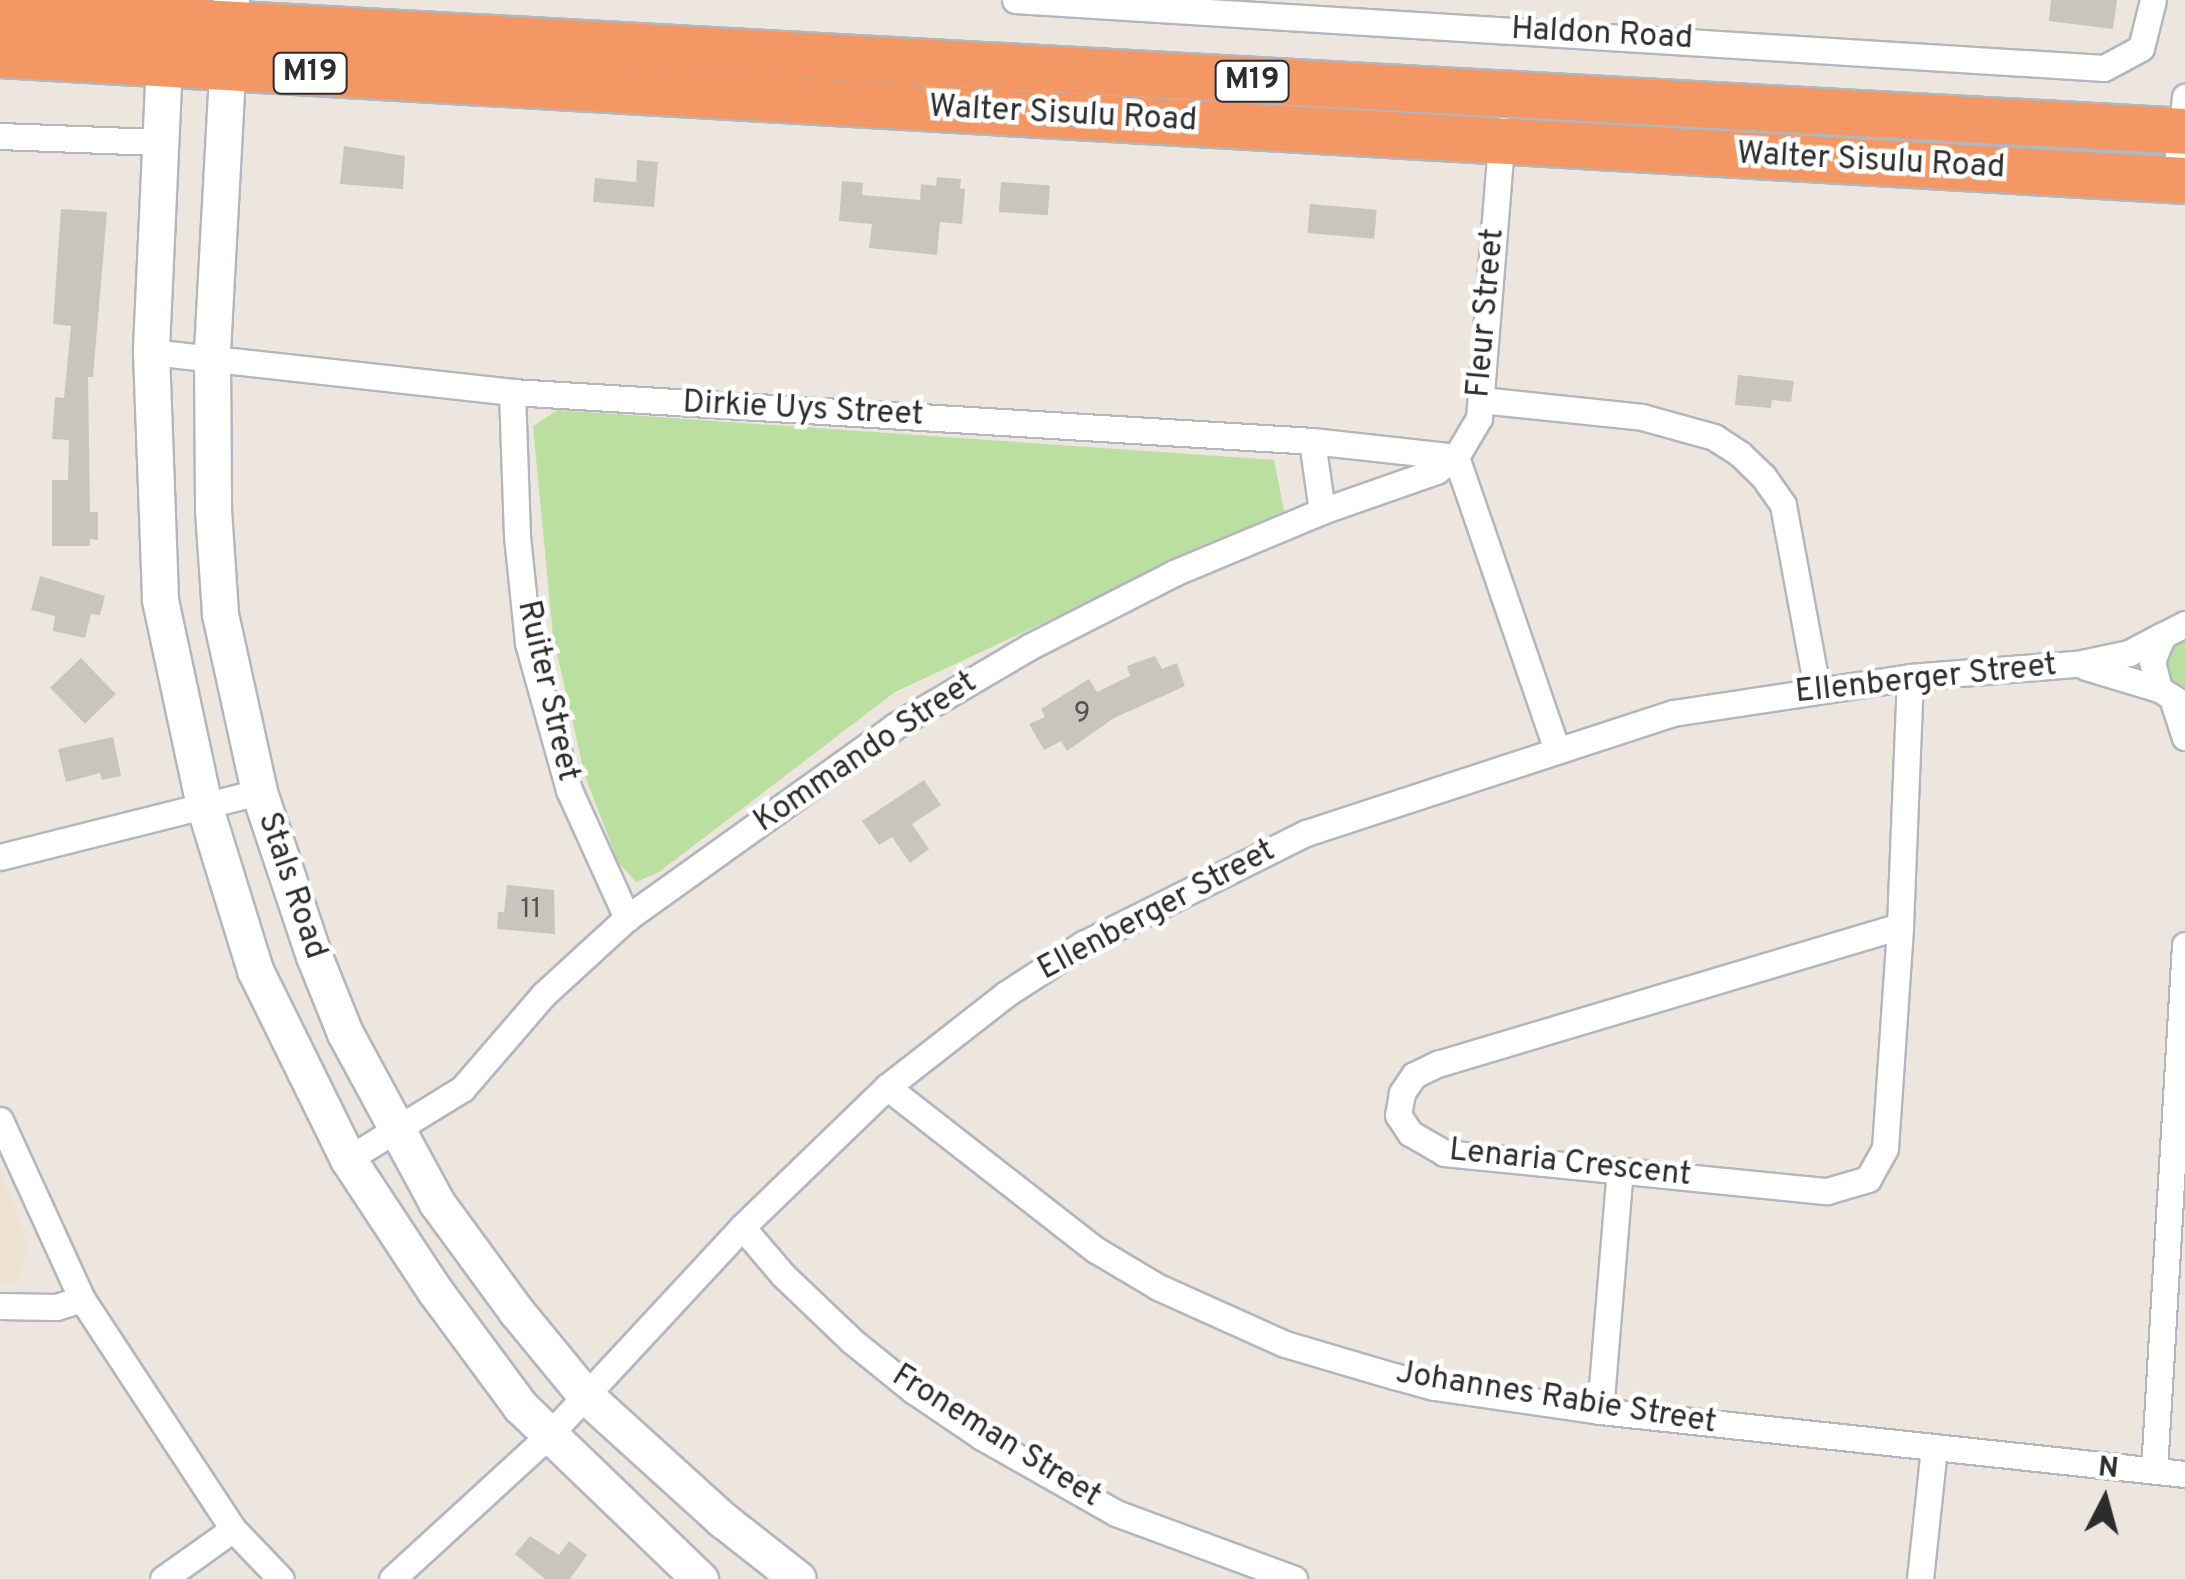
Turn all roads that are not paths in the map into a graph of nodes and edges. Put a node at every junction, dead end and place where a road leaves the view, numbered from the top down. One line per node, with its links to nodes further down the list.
1 (272, 0): 8 (highway)
2 (1014, 0): 4 (street, Haldon Road)
3 (2154, 0): 4 (street, Haldon Road)
4 (1231, 6)
5 (167, 9): 6 (highway, Walter Sisulu Road / M19); 7 (highway, Walter Sisulu Road / M19); 10 (street, Stals Road)
6 (0, 11)
7 (230, 11): 8 (highway, Walter Sisulu Road / M19); 11 (street, Stals Road)
8 (320, 28): 12 (highway, Walter Sisulu Road / M19)
9 (0, 54): 10 (highway, Walter Sisulu Road / M19)
10 (163, 63): 11 (highway, Walter Sisulu Road / M19); 20 (street, Stals Road)
11 (226, 68): 12 (highway, Walter Sisulu Road / M19); 25 (street, Stals Road)
12 (603, 68): 14 (highway, Walter Sisulu Road / M19)
13 (1504, 95): 14 (highway, Walter Sisulu Road / M19); 15 (highway, Walter Sisulu Road / M19); 19 (street, Fleur Street)
14 (1161, 99): 19 (highway, Walter Sisulu Road / M19)
15 (1718, 106): 17 (highway, Walter Sisulu Road / M19); 21 (highway)
16 (2183, 120): 17 (highway, Walter Sisulu Road / M19); 23 (street)
17 (2009, 122): 22 (highway)
18 (0, 136): 20 (street)
19 (1501, 141): 21 (highway, Walter Sisulu Road / M19); 27 (street, Fleur Street)
20 (158, 142): 24 (street, Stals Road)
21 (1715, 153): 22 (highway, Walter Sisulu Road / M19)
22 (2006, 170): 23 (highway, Walter Sisulu Road / M19)
23 (2180, 180)
24 (151, 352): 25 (street, Dirkie Uys Street); 39 (street, Stals Road)
25 (212, 356): 26 (street, Dirkie Uys Street); 38 (street, Stals Road)
26 (512, 392): 28 (street, Dirkie Uys Street); 41 (street, Ruiter Street)
27 (1481, 400): 29 (street, Fleur Street); 34 (street)
28 (1312, 440): 29 (street, Dirkie Uys Street); 30 (street)
29 (1456, 458): 30 (street, Kommando Street); 37 (street)
30 (1322, 511): 41 (street, Kommando Street)
31 (2177, 623): 32 (street, Ellenberger Street); 35 (street)
32 (2076, 664): 33 (street, Ellenberger Street); 35 (street, Ellenberger Street)
33 (1910, 677): 34 (street, Ellenberger Street); 42 (street, Lenaria Crescent)
34 (1818, 688): 37 (street, Ellenberger Street)
35 (2172, 698): 36 (street)
36 (2185, 737)
37 (1556, 748): 44 (street, Ellenberger Street)
38 (258, 792): 39 (street); 46 (street, Stals Road)
39 (204, 805): 40 (street); 48 (street, Stals Road)
40 (0, 857)
41 (628, 918): 46 (street, Kommando Street)
42 (1900, 926): 49 (street, Lenaria Crescent); 49 (street, Lenaria Crescent)
43 (2185, 945): 47 (street)
44 (887, 1087): 50 (street, Ellenberger Street); 54 (street, Johannes Rabie Street)
45 (0, 1120): 51 (street)
46 (397, 1128): 48 (street, Kommando Street); 53 (street, Stals Road)
47 (2180, 1138): 57 (street)
48 (348, 1160): 55 (street, Stals Road)
49 (1620, 1170): 54 (street)
50 (742, 1227): 53 (street, Ellenberger Street); 65 (street, Froneman Street)
51 (82, 1299): 52 (street); 59 (street)
52 (0, 1306)
53 (586, 1395): 55 (street, Ellenberger Street); 64 (street, Stals Road)
54 (1600, 1411): 56 (street, Johannes Rabie Street)
55 (549, 1436): 62 (street, Ellenberger Street); 63 (street, Stals Road)
56 (1934, 1449): 57 (street, Johannes Rabie Street); 66 (street)
57 (2154, 1470): 58 (street, Johannes Rabie Street)
58 (2185, 1474)
59 (233, 1529): 60 (street); 61 (street)
60 (163, 1579)
61 (281, 1579)
62 (392, 1579)
63 (700, 1579)
64 (798, 1579)
65 (1294, 1579)
66 (1920, 1579)

